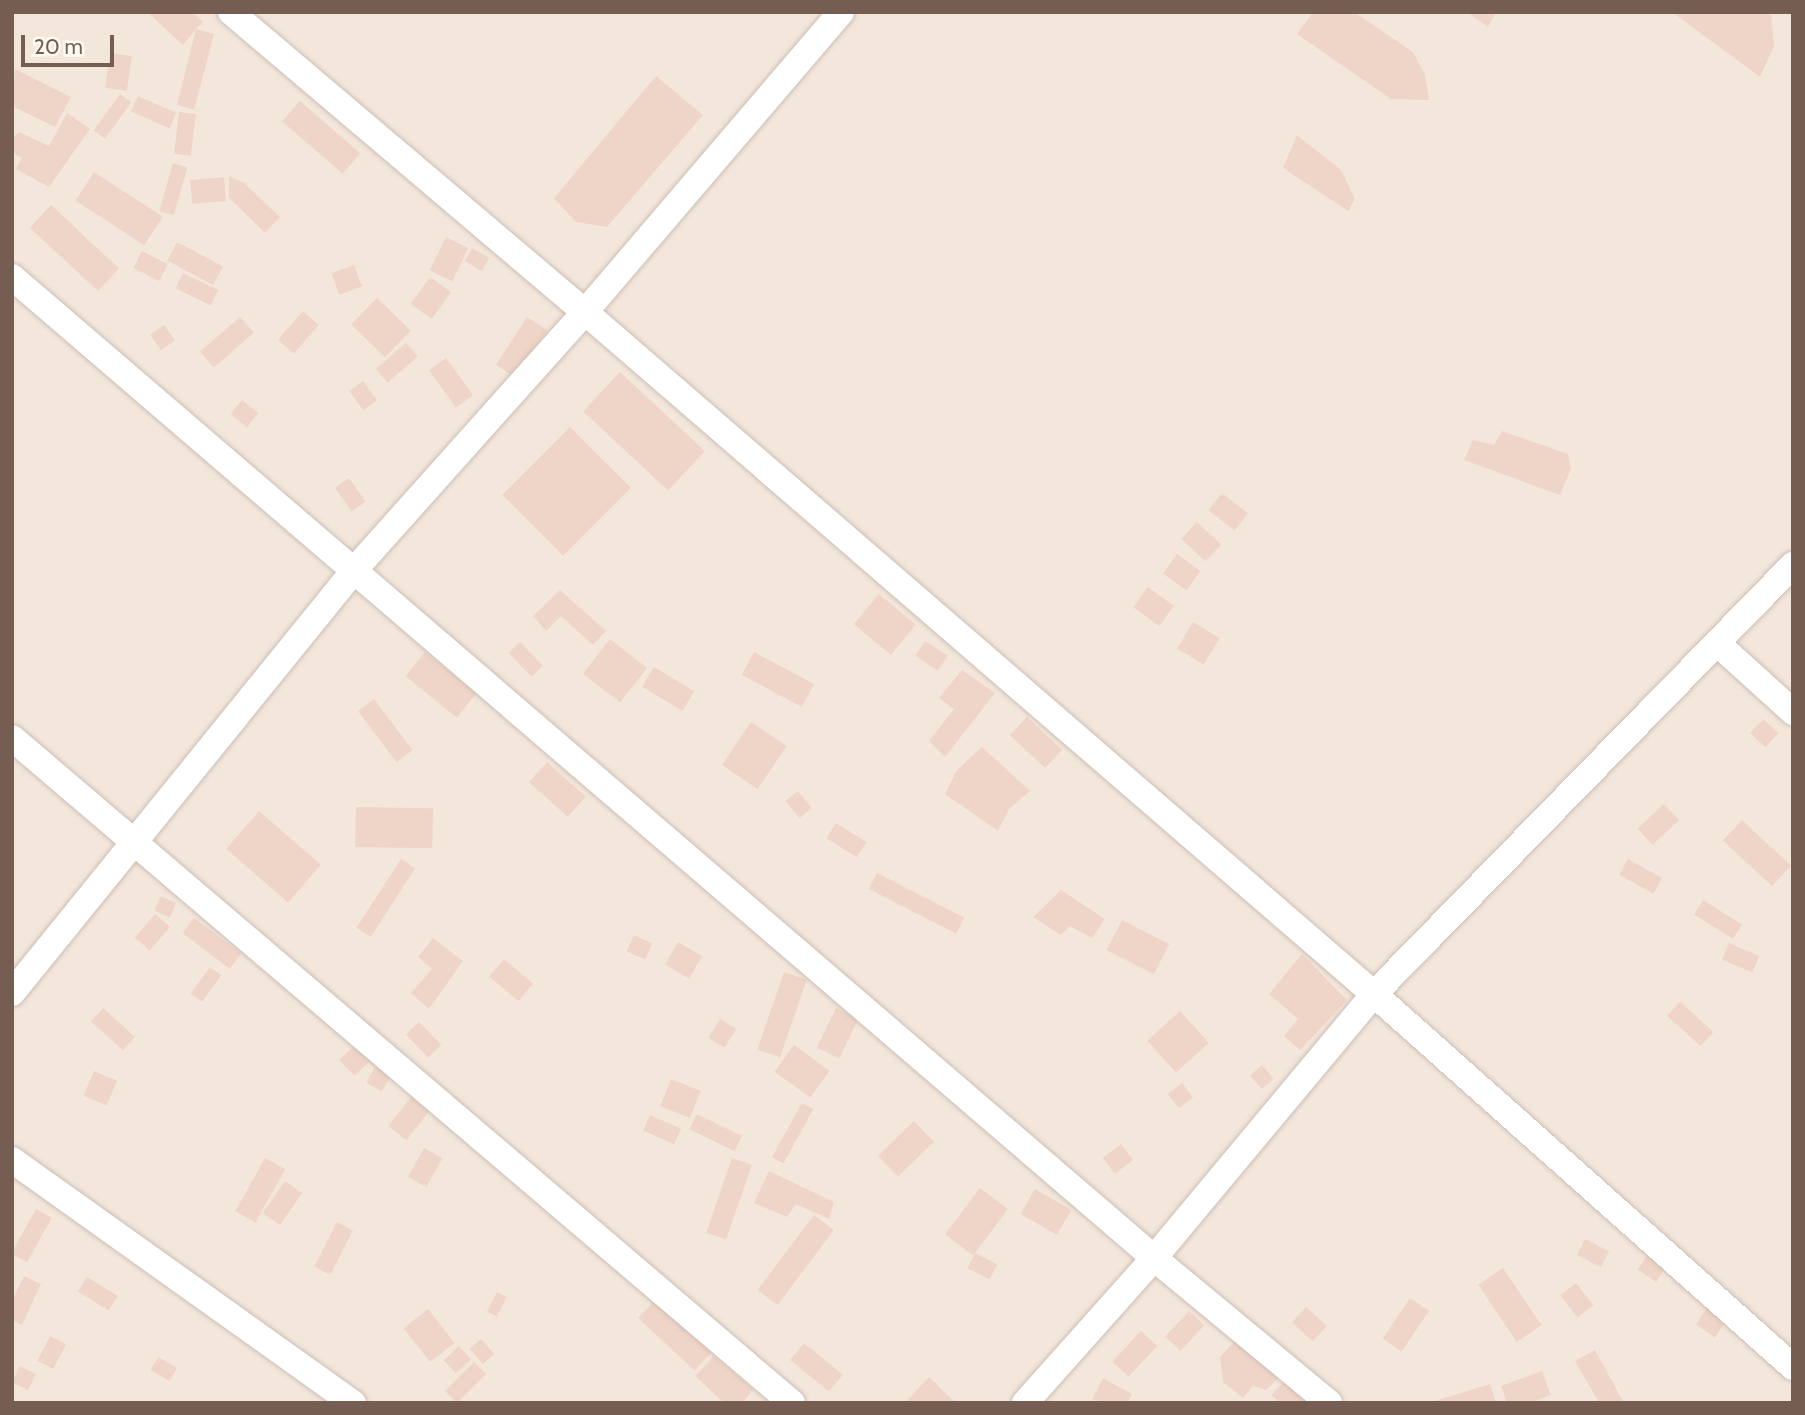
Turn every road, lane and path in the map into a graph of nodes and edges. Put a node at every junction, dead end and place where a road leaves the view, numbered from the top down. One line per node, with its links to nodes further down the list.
1 (231, 12): 4 (street)
2 (841, 12): 4 (street)
3 (12, 277): 6 (street)
4 (585, 312): 6 (street); 12 (street)
5 (1793, 565): 7 (street)
6 (356, 568): 10 (street); 14 (street)
7 (1717, 643): 8 (street); 12 (street)
8 (1793, 712)
9 (12, 738): 10 (street)
10 (137, 841): 11 (street); 17 (street)
11 (12, 993)
12 (1374, 994): 14 (street); 15 (street)
13 (12, 1160): 16 (street)
14 (1154, 1258): 18 (street); 19 (street)
15 (1793, 1367)
16 (353, 1403)
17 (792, 1403)
18 (1025, 1403)
19 (1329, 1403)

